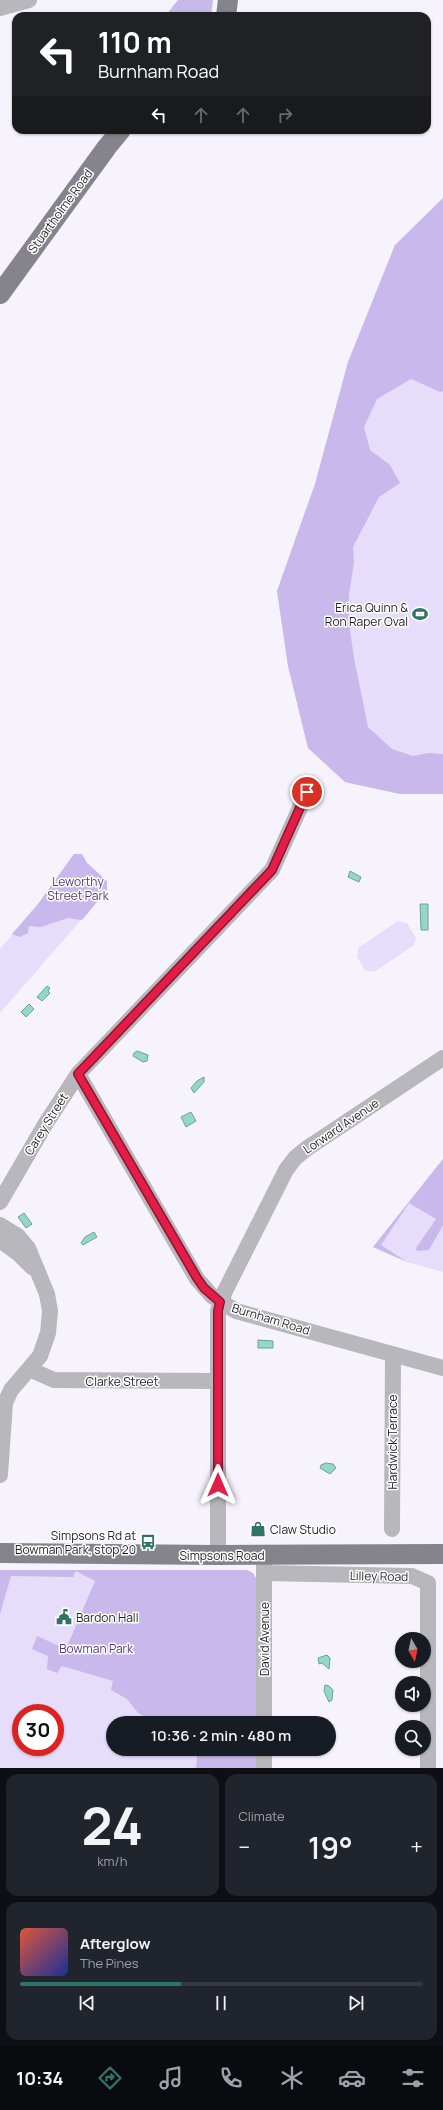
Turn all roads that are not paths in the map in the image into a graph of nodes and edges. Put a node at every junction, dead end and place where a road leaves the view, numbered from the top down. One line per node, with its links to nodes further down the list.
1 (29, 0): 3 (street)
2 (228, 0): 4 (main road)
3 (0, 8)
4 (226, 12)
5 (118, 134): 6 (main road, Stuartholme Road)
6 (0, 294)
7 (307, 792): 9 (street, Carey Street)
8 (443, 1058): 14 (street, Lorward Avenue)
9 (78, 1074): 10 (street, Carey Street); 14 (street, Burnham Road)
10 (1, 1199)
11 (0, 1225): 13 (street)
12 (0, 1240): 13 (street)
13 (37, 1273): 17 (street)
14 (220, 1302): 15 (street, Burnham Road); 18 (street)
15 (393, 1355): 16 (street, Burnham Road); 20 (street, Hardwick Terrace)
16 (443, 1368)
17 (29, 1369): 18 (street, Clarke Street); 19 (street)
18 (218, 1381): 23 (street)
19 (0, 1475)
20 (392, 1529)
21 (0, 1553): 23 (main road, Simpsons Road)
22 (443, 1554): 24 (main road, Simpsons Road)
23 (218, 1556): 24 (main road, Simpsons Road)
24 (264, 1564): 25 (street, David Avenue); 28 (street, Lilley Road)
25 (264, 1716)
26 (264, 1756): 27 (street)
27 (264, 1768)
28 (428, 1768)

